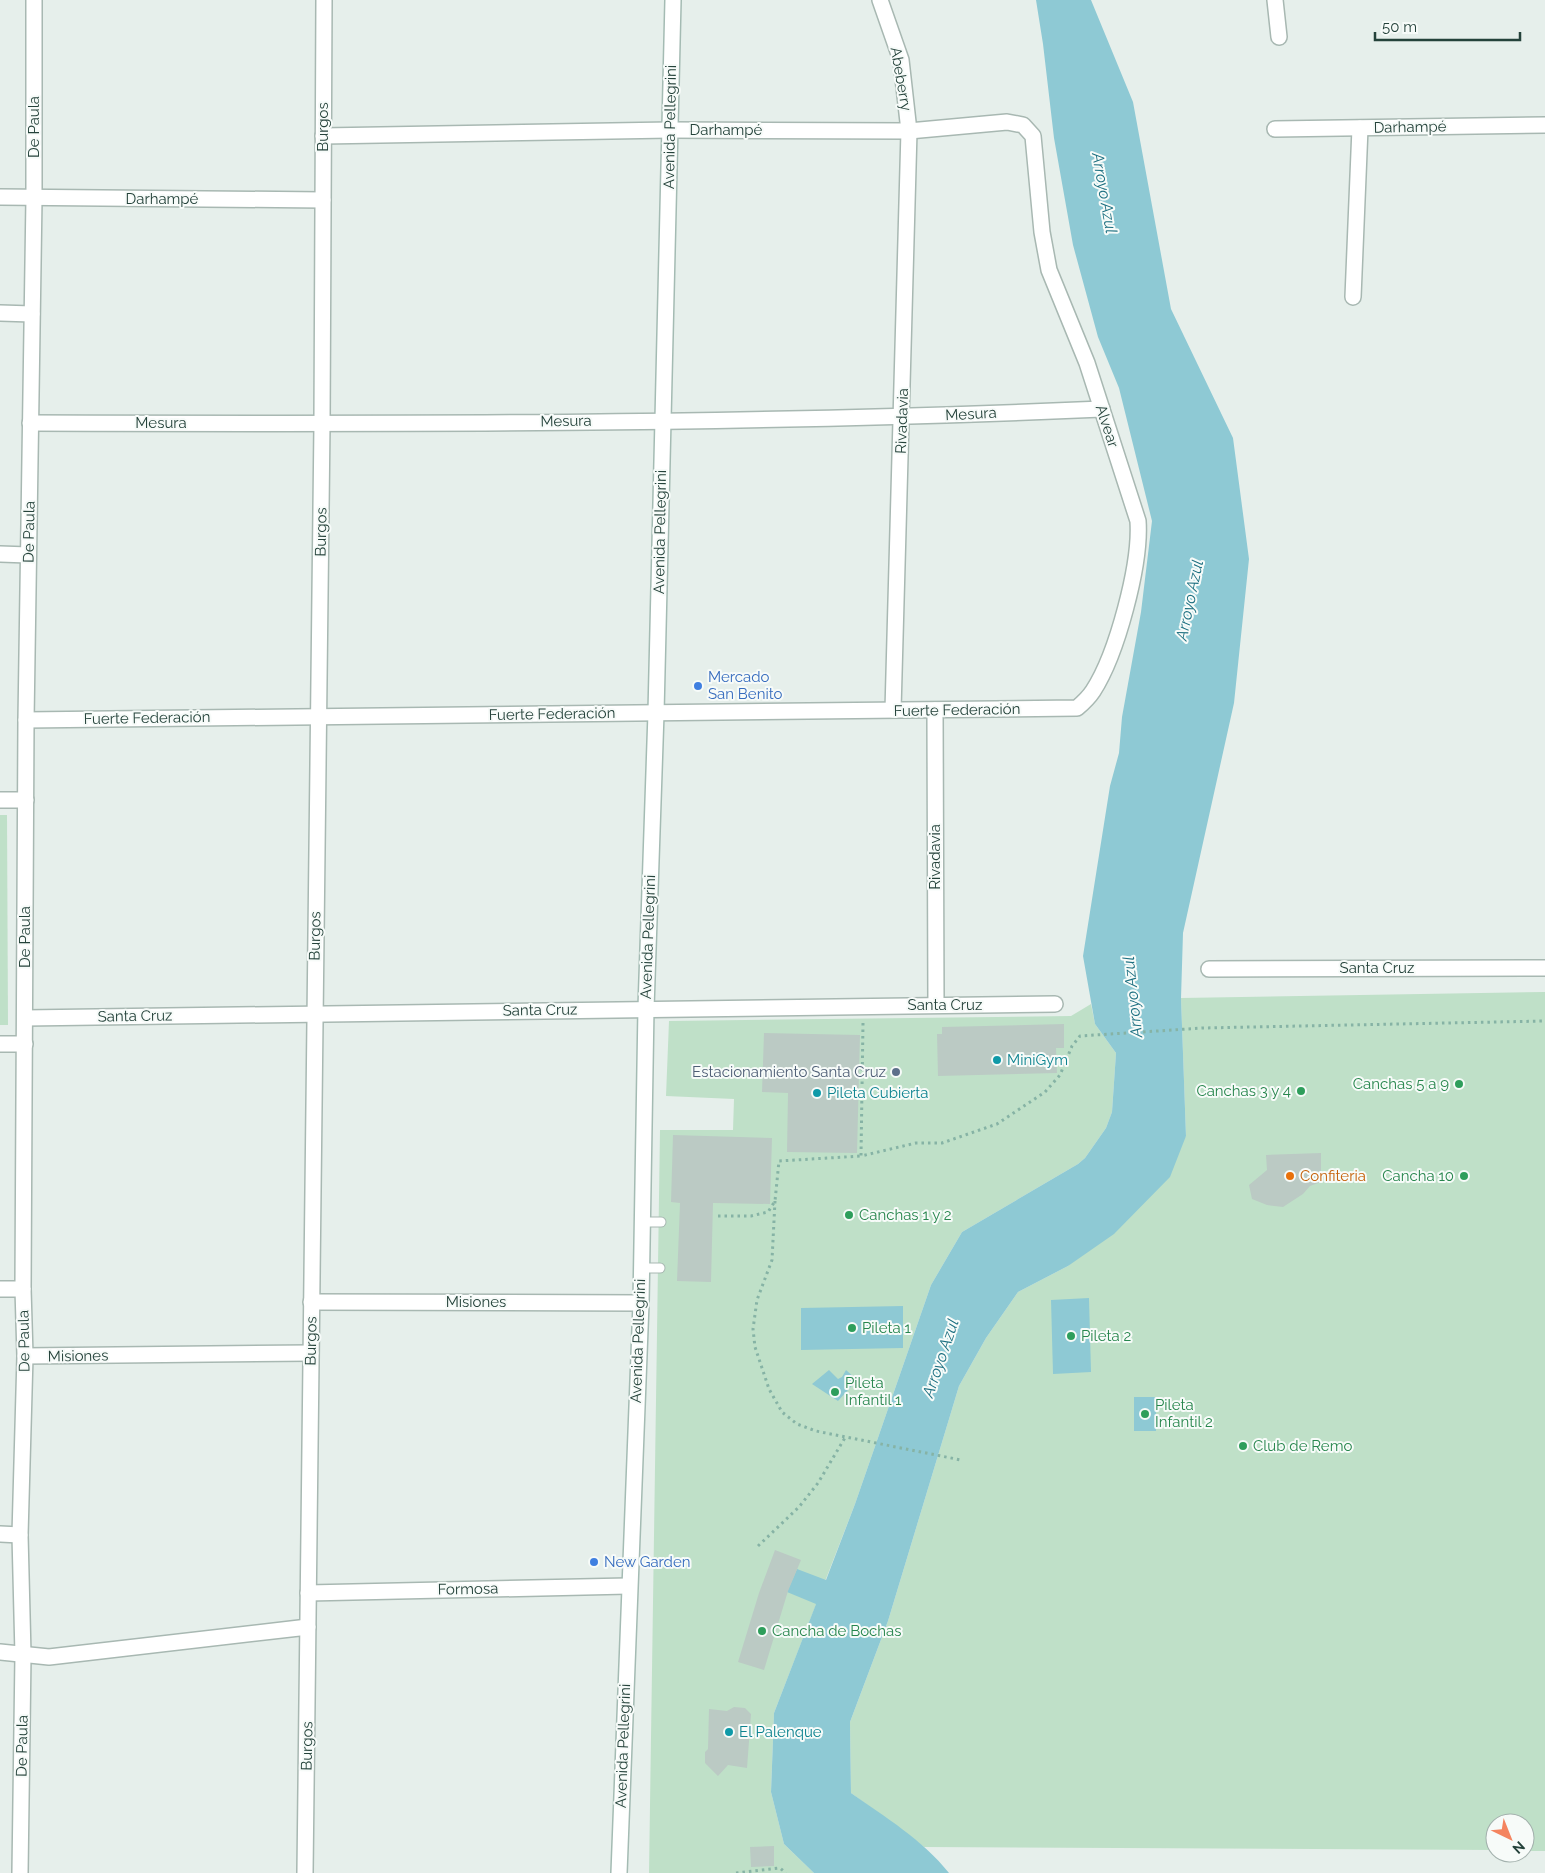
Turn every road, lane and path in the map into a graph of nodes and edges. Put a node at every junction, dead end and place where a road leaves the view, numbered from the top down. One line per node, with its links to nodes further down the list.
1 (34, 0): 15 (street, De Paula)
2 (324, 0): 12 (street, Burgos)
3 (673, 0): 10 (street, Avenida Pellegrini)
4 (880, 0): 11 (street, Abeberry)
5 (1275, 0): 6 (street)
6 (1279, 37)
7 (1545, 125): 8 (street, Darhampé)
8 (1360, 128): 9 (street, Darhampé); 17 (street)
9 (1275, 129)
10 (670, 130): 11 (street, Darhampé); 12 (street, Darhampé); 22 (street, Avenida Pellegrini)
11 (909, 131): 13 (street, Darhampé); 21 (street, Rivadavia)
12 (323, 136): 16 (street, Burgos)
13 (1033, 136): 20 (street, Alvear)
14 (0, 197): 15 (street, Darhampé)
15 (34, 198): 16 (street, Darhampé); 19 (street, De Paula)
16 (323, 200): 24 (street, Burgos)
17 (1353, 297)
18 (0, 313): 19 (street)
19 (32, 314): 23 (street, De Paula)
20 (1102, 408): 21 (street, Mesura); 27 (street, Alvear)
21 (902, 418): 22 (street, Mesura); 28 (street, Rivadavia)
22 (662, 420): 24 (street, Mesura); 30 (street, Avenida Pellegrini)
23 (30, 423): 24 (street, Mesura); 26 (street, De Paula)
24 (322, 424): 31 (street, Burgos)
25 (0, 554): 26 (street)
26 (28, 555): 32 (street, De Paula)
27 (1078, 708): 29 (street, Fuerte Federación)
28 (893, 710): 29 (street, Fuerte Federación); 30 (street, Fuerte Federación)
29 (935, 710): 39 (street, Rivadavia)
30 (656, 712): 31 (street, Fuerte Federación); 40 (street, Avenida Pellegrini)
31 (319, 716): 32 (street, Fuerte Federación); 41 (street, Burgos)
32 (26, 720): 34 (street, De Paula)
33 (0, 800): 34 (street)
34 (26, 800): 42 (street, De Paula)
35 (1545, 968): 36 (street, Santa Cruz)
36 (1209, 969)
37 (1055, 1004): 39 (street, Santa Cruz)
38 (864, 1005): 39 (street, Santa Cruz); 40 (street, Santa Cruz); 46 (path)
39 (936, 1005)
40 (646, 1008): 41 (street, Santa Cruz); 49 (street, Avenida Pellegrini)
41 (314, 1014): 42 (street, Santa Cruz); 55 (street, Burgos)
42 (25, 1018): 45 (street, De Paula)
43 (1545, 1020): 46 (path)
44 (0, 1044): 45 (street)
45 (26, 1044): 54 (street, De Paula)
46 (861, 1156): 47 (path)
47 (774, 1201): 48 (path); 59 (path)
48 (718, 1216)
49 (642, 1222): 50 (lane); 51 (street, Avenida Pellegrini)
50 (661, 1222)
51 (642, 1268): 52 (lane); 56 (street, Avenida Pellegrini)
52 (660, 1268)
53 (0, 1289): 54 (street)
54 (23, 1289): 58 (street, De Paula)
55 (311, 1302): 56 (street, Misiones); 57 (street, Burgos)
56 (641, 1303): 64 (street, Avenida Pellegrini)
57 (311, 1353): 58 (street, Misiones); 65 (street, Burgos)
58 (25, 1356): 62 (street, De Paula)
59 (846, 1436): 60 (path); 63 (path)
60 (960, 1460)
61 (0, 1534): 62 (street)
62 (20, 1534): 68 (street, De Paula)
63 (758, 1546)
64 (628, 1586): 65 (street, Formosa); 71 (street, Avenida Pellegrini)
65 (308, 1593): 66 (street, Burgos)
66 (308, 1627): 68 (street); 70 (street, Burgos)
67 (0, 1652): 68 (street)
68 (23, 1655): 69 (street, De Paula)
69 (20, 1873)
70 (305, 1873)
71 (619, 1873)
72 (736, 1873): 73 (path)
73 (786, 1873)

